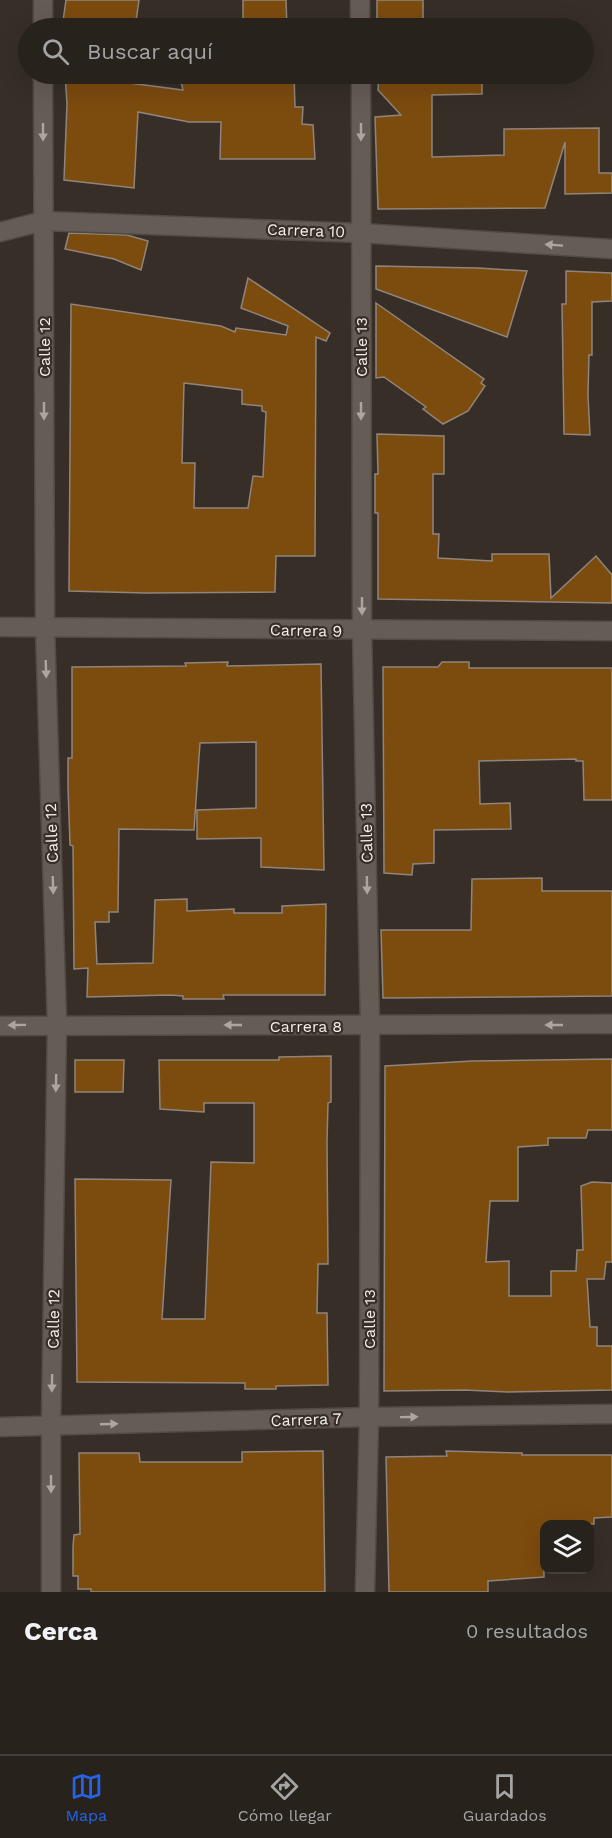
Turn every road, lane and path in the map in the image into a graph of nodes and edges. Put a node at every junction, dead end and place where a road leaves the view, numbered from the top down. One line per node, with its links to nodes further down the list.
1 (43, 0): 3 (street)
2 (360, 0): 4 (street)
3 (43, 18)
4 (360, 18)
5 (43, 84): 7 (street, Calle 12, one-way to 7)
6 (360, 84): 9 (street, Calle 13, one-way to 9)
7 (43, 221): 8 (street, Carrera 10); 9 (street, Carrera 10); 12 (street, Calle 12, one-way to 12)
8 (0, 232)
9 (361, 232): 10 (street, Carrera 10, one-way to 9); 13 (street, Calle 13, one-way to 13)
10 (612, 249)
11 (0, 627): 12 (street, Carrera 9)
12 (45, 627): 13 (street, Carrera 9); 15 (street, Calle 12, one-way to 15)
13 (362, 631): 14 (street, Carrera 9); 18 (street, Calle 13, one-way to 18)
14 (612, 631)
15 (57, 1024): 17 (street, Carrera 8, one-way to 17); 18 (street, Carrera 8, one-way to 15); 21 (street, Calle 12, one-way to 21)
16 (612, 1024): 18 (street, Carrera 8, one-way to 18)
17 (0, 1026)
18 (370, 1026): 20 (street, Calle 13)
19 (612, 1414): 20 (street, Carrera 7, one-way to 19)
20 (369, 1417): 21 (street, Carrera 7, one-way to 20); 24 (street, Calle 13)
21 (51, 1426): 22 (street, Carrera 7); 23 (street, Calle 12, one-way to 23)
22 (0, 1427)
23 (51, 1592)
24 (365, 1592)

